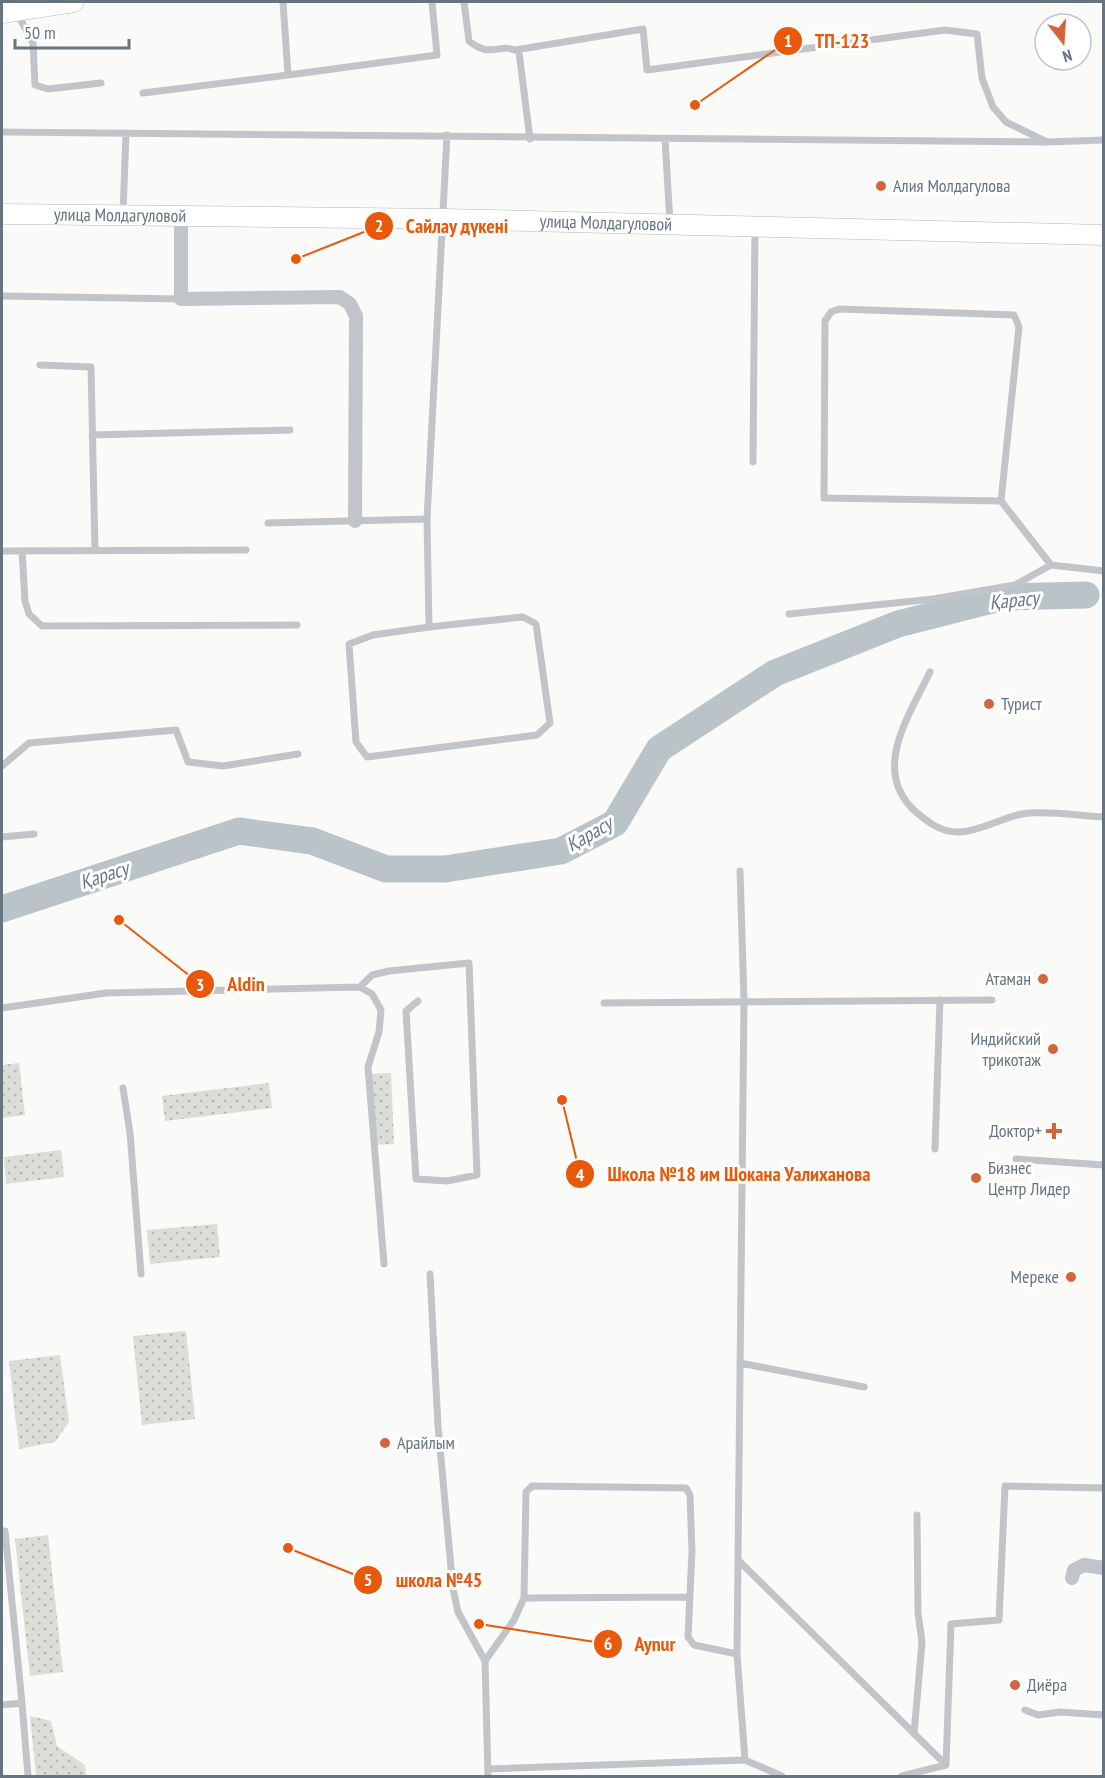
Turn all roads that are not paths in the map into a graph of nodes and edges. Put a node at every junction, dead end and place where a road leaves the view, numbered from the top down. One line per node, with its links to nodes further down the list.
1 (74, 2): 5 (street)
2 (283, 2): 7 (lane)
3 (432, 2): 7 (lane)
4 (464, 2): 6 (lane)
5 (9, 12): 8 (lane)
6 (515, 50): 13 (lane); 16 (lane)
7 (288, 75): 9 (lane)
8 (101, 83)
9 (143, 93)
10 (2, 132): 11 (lane)
11 (126, 133): 12 (lane); 18 (lane)
12 (447, 135): 13 (lane); 20 (lane)
13 (530, 139): 14 (lane)
14 (665, 139): 16 (lane); 21 (lane)
15 (1104, 140): 16 (lane)
16 (1047, 142)
17 (2, 214): 18 (street, улица Молдагуловой)
18 (123, 214): 19 (street, улица Молдагуловой)
19 (181, 216): 20 (street, улица Молдагуловой); 25 (street)
20 (444, 219): 21 (street, улица Молдагуловой); 31 (lane)
21 (670, 226): 22 (street, улица Молдагуловой)
22 (755, 228): 23 (street, улица Молдагуловой); 29 (lane)
23 (1104, 235)
24 (2, 296): 25 (lane)
25 (181, 299): 32 (street)
26 (40, 365): 28 (lane)
27 (290, 430): 28 (lane)
28 (92, 435): 37 (lane)
29 (753, 462)
30 (1001, 501): 30 (lane); 38 (lane)
31 (427, 519): 32 (lane); 42 (lane)
32 (355, 521): 33 (lane)
33 (268, 523)
34 (246, 550): 37 (lane)
35 (2, 551): 36 (lane)
36 (22, 551): 37 (lane); 41 (lane)
37 (95, 551)
38 (1051, 565): 39 (lane); 40 (lane)
39 (1104, 571)
40 (789, 614)
41 (297, 625)
42 (429, 627): 42 (lane)
43 (930, 672): 46 (lane)
44 (298, 754): 45 (lane)
45 (2, 766)
46 (1104, 817)
47 (34, 834): 48 (lane)
48 (2, 837)
49 (740, 871): 54 (lane)
50 (360, 987): 53 (lane); 56 (lane); 61 (lane)
51 (940, 1000): 52 (lane); 54 (lane); 58 (lane)
52 (992, 1000)
53 (418, 1001)
54 (744, 1001): 55 (lane); 64 (lane)
55 (604, 1004)
56 (2, 1008)
57 (123, 1088): 62 (lane)
58 (935, 1149)
59 (1017, 1159): 60 (lane)
60 (1104, 1165)
61 (384, 1264)
62 (141, 1274)
63 (430, 1274): 75 (lane)
64 (740, 1363): 65 (lane); 69 (lane)
65 (864, 1387)
66 (1104, 1488): 82 (lane)
67 (917, 1515): 80 (lane)
68 (5, 1531): 76 (lane)
69 (738, 1560): 74 (lane); 80 (lane)
70 (1104, 1568): 71 (street)
71 (1072, 1578)
72 (690, 1597): 73 (lane); 73 (lane); 74 (lane)
73 (524, 1598): 75 (lane)
74 (737, 1654): 81 (lane)
75 (485, 1661): 83 (lane)
76 (22, 1703): 77 (lane); 84 (lane)
77 (2, 1705)
78 (1025, 1710): 79 (lane)
79 (1104, 1715)
80 (914, 1734): 82 (lane)
81 (745, 1760): 83 (lane); 85 (lane)
82 (946, 1765): 86 (lane)
83 (488, 1773)
84 (27, 1776)
85 (782, 1776)
86 (902, 1776)

